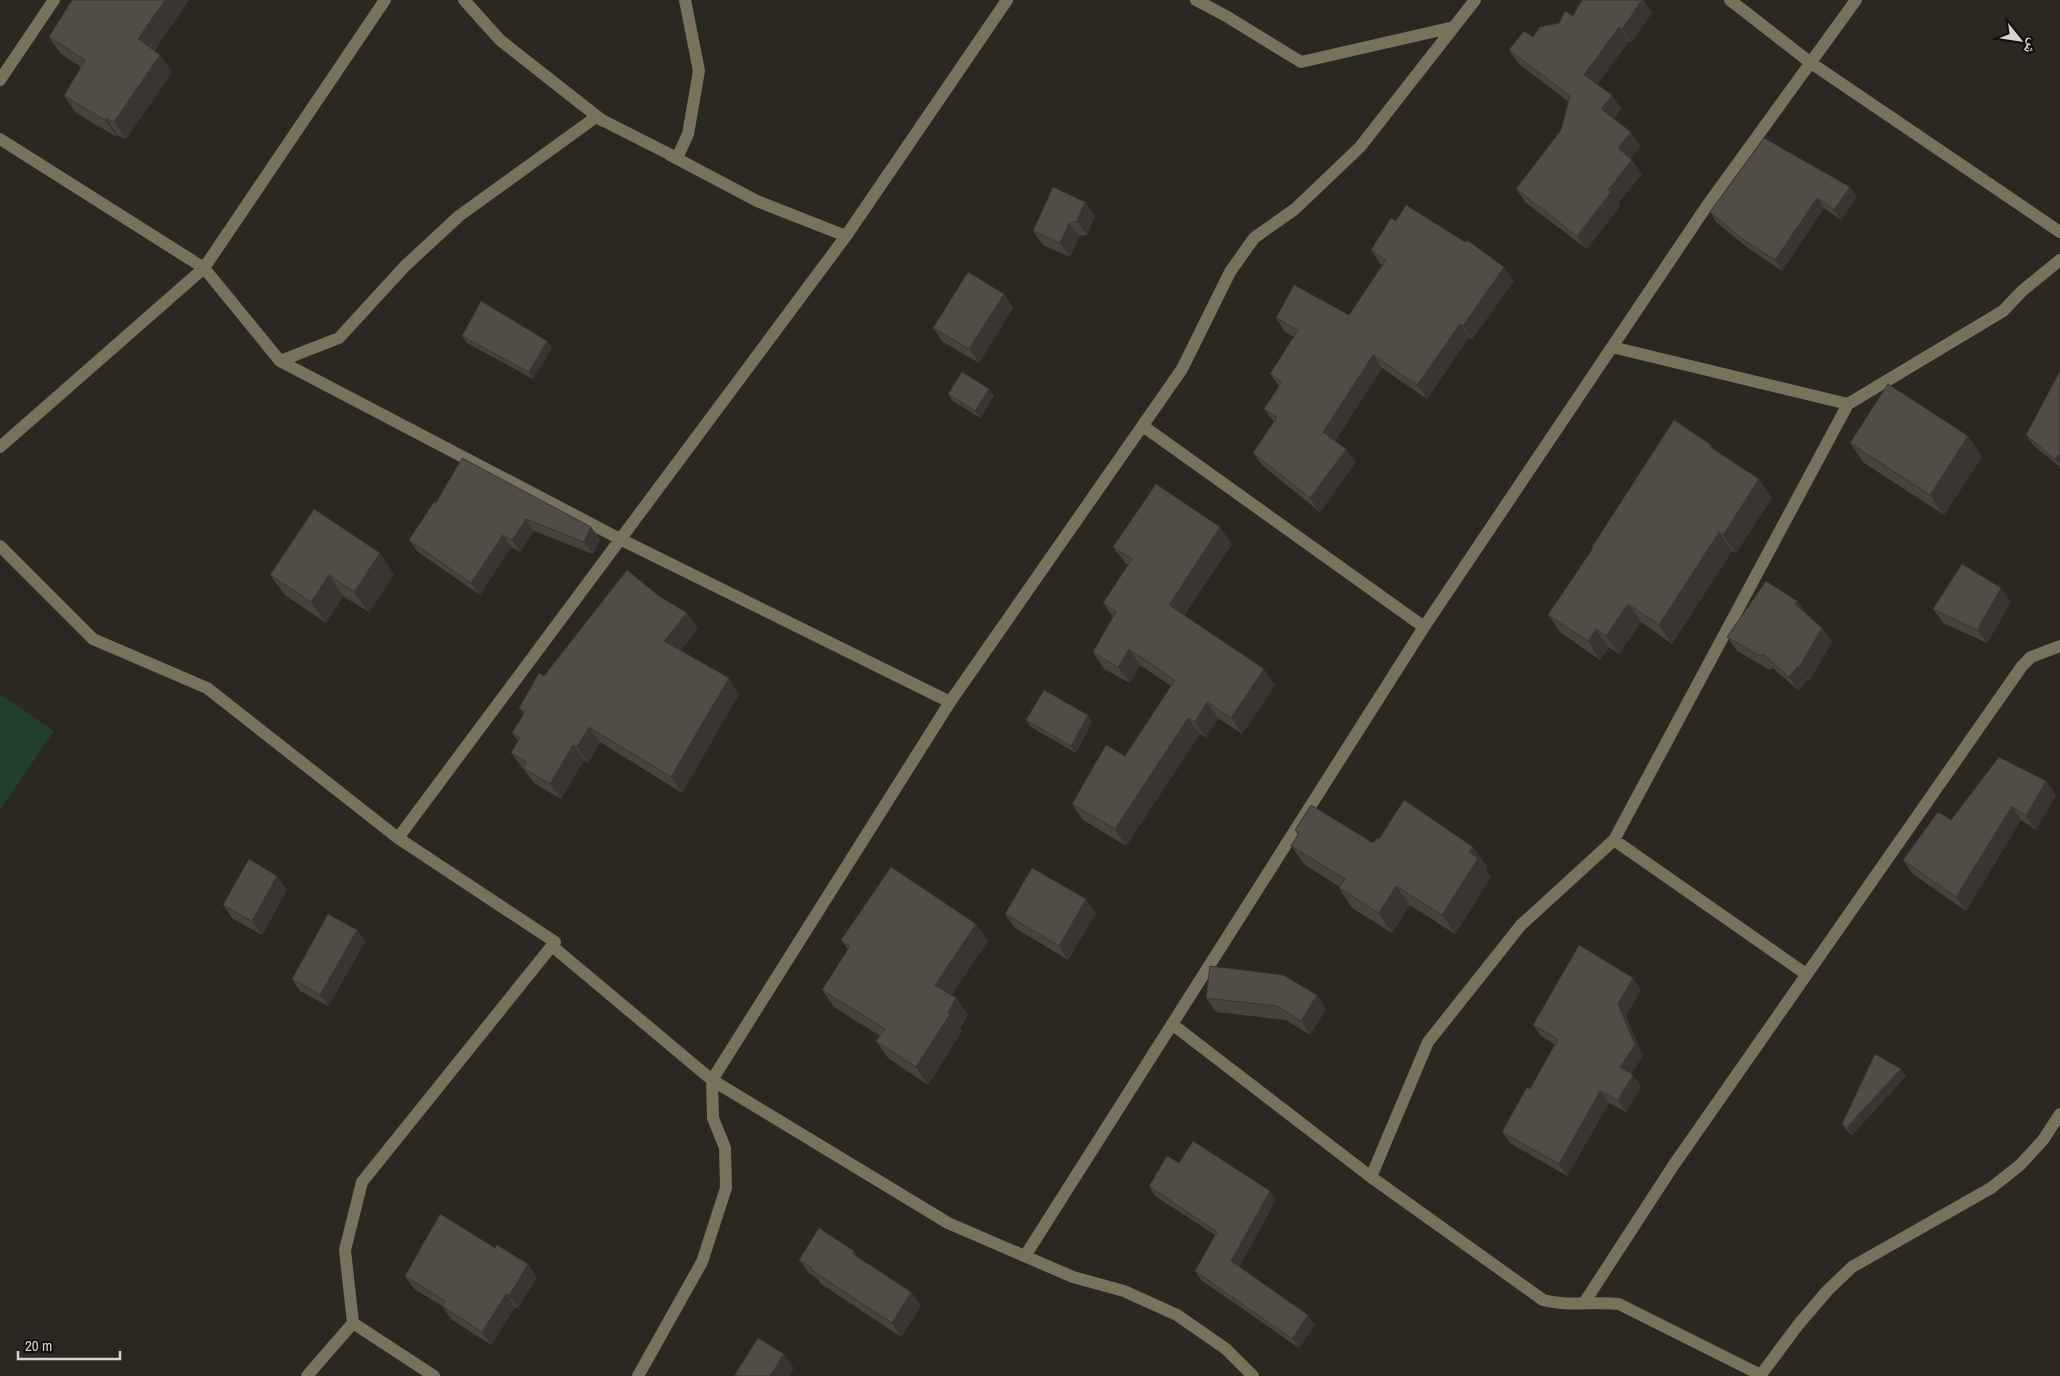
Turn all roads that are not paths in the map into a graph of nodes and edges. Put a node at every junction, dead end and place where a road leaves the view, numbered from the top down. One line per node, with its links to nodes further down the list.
1 (54, 0): 12 (street)
2 (385, 0): 18 (street)
3 (464, 0): 13 (street)
4 (685, 0): 13 (street)
5 (1007, 0): 16 (street)
6 (1196, 0): 10 (street)
7 (1475, 0): 10 (street)
8 (1730, 0): 11 (street)
9 (1856, 0): 11 (street)
10 (1454, 27): 22 (street)
11 (1811, 63): 15 (street); 19 (street)
12 (0, 80)
13 (596, 117): 16 (street); 20 (street)
14 (0, 139): 18 (street)
15 (2060, 232)
16 (846, 236): 24 (street)
17 (2060, 260): 21 (street)
18 (204, 268): 20 (street); 23 (street)
19 (1612, 347): 21 (street); 26 (street)
20 (280, 361): 24 (street)
21 (1848, 404): 30 (street)
22 (1143, 426): 26 (street); 28 (street)
23 (0, 447)
24 (620, 539): 28 (street); 29 (street)
25 (0, 546): 29 (street)
26 (1424, 627): 33 (street)
27 (2060, 646): 32 (street)
28 (950, 702): 34 (street)
29 (398, 838): 31 (street)
30 (1614, 840): 32 (street); 36 (street)
31 (555, 942): 34 (street); 39 (street)
32 (1806, 974): 38 (street)
33 (1172, 1024): 36 (street); 37 (street)
34 (712, 1080): 37 (street); 42 (street)
35 (2060, 1114): 44 (street)
36 (1371, 1177): 38 (street)
37 (1025, 1256): 43 (street)
38 (1584, 1303): 44 (street)
39 (353, 1323): 40 (street); 41 (street)
40 (307, 1376)
41 (434, 1376)
42 (638, 1376)
43 (1253, 1376)
44 (1761, 1376)

